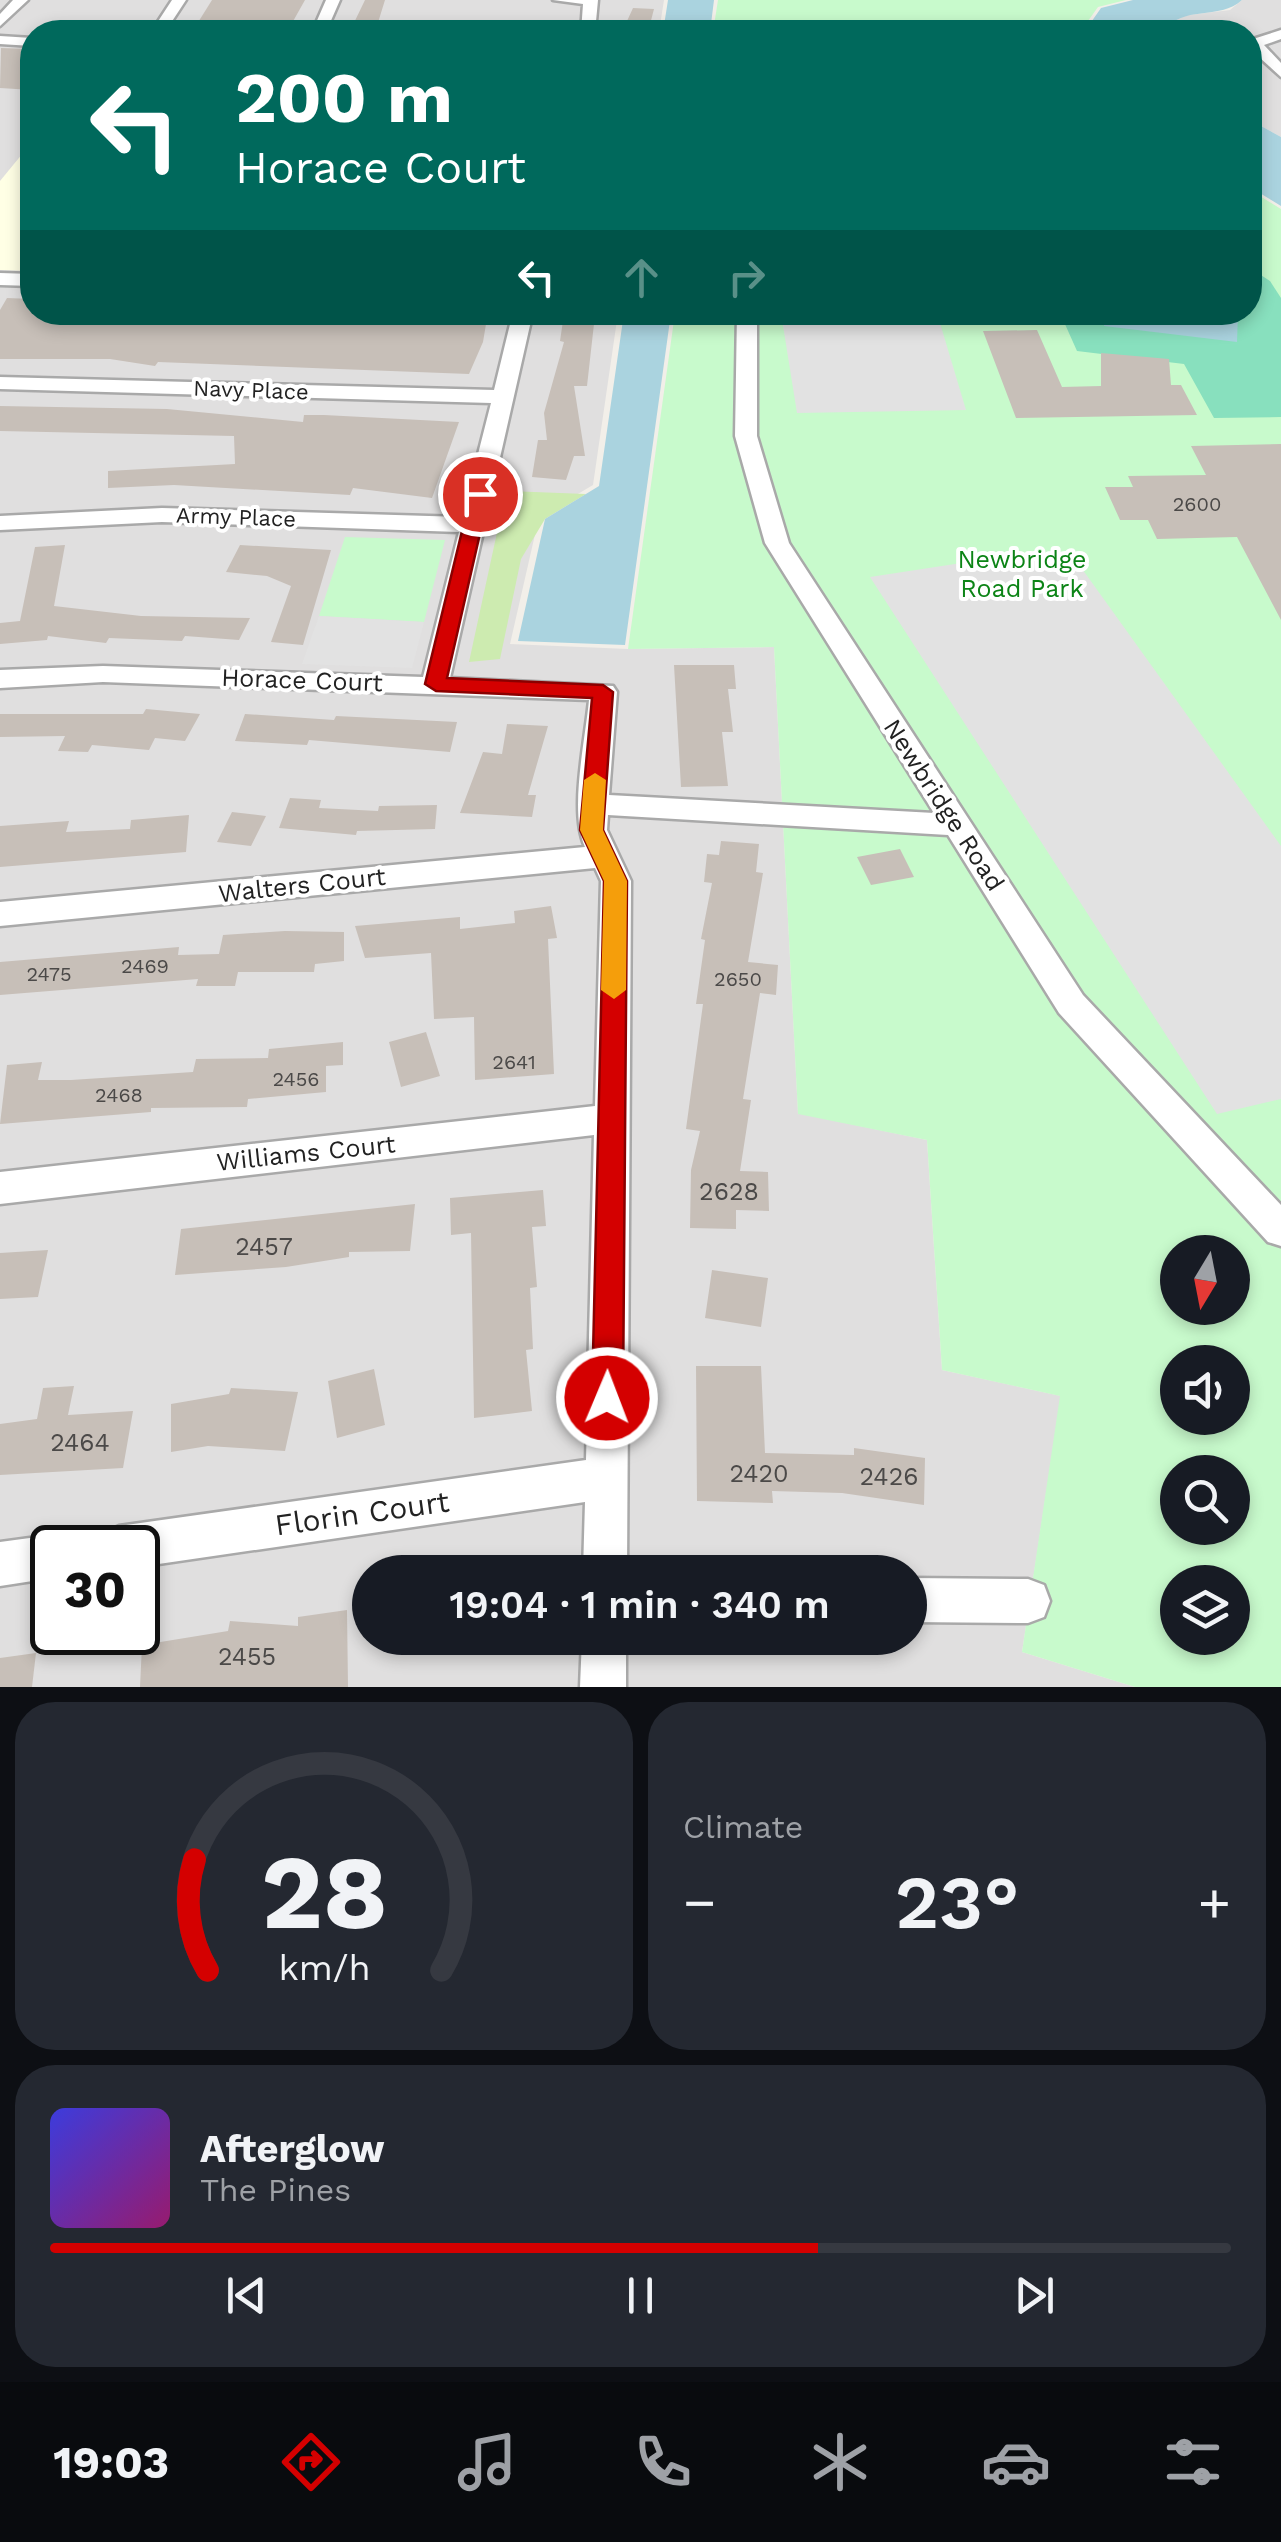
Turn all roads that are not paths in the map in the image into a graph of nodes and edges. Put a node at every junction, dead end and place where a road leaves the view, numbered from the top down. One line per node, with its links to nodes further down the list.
1 (21, 0): 4 (street)
2 (560, 0): 3 (street)
3 (591, 0)
4 (0, 22)
5 (1262, 52): 6 (street)
6 (1281, 72)
7 (519, 325): 10 (street)
8 (747, 325): 16 (street, Newbridge Road)
9 (0, 383): 10 (street, Navy Place)
10 (502, 398): 12 (street)
11 (0, 523): 12 (street, Army Place)
12 (472, 525): 14 (street)
13 (0, 680): 14 (street, Horace Court)
14 (436, 684): 15 (street, Horace Court)
15 (592, 804): 16 (street); 17 (street)
16 (957, 825): 21 (street, Newbridge Road)
17 (604, 856): 18 (street, Walters Court); 19 (street)
18 (0, 914)
19 (612, 1119): 20 (street, Williams Court); 22 (street)
20 (0, 1188)
21 (1281, 1230)
22 (606, 1478): 23 (street, Florin Court); 24 (street)
23 (160, 1542)
24 (605, 1555)
25 (30, 1560): 26 (street)
26 (0, 1564)
27 (927, 1600): 28 (street)
28 (1028, 1601)
29 (604, 1655): 30 (street)
30 (603, 1687)

